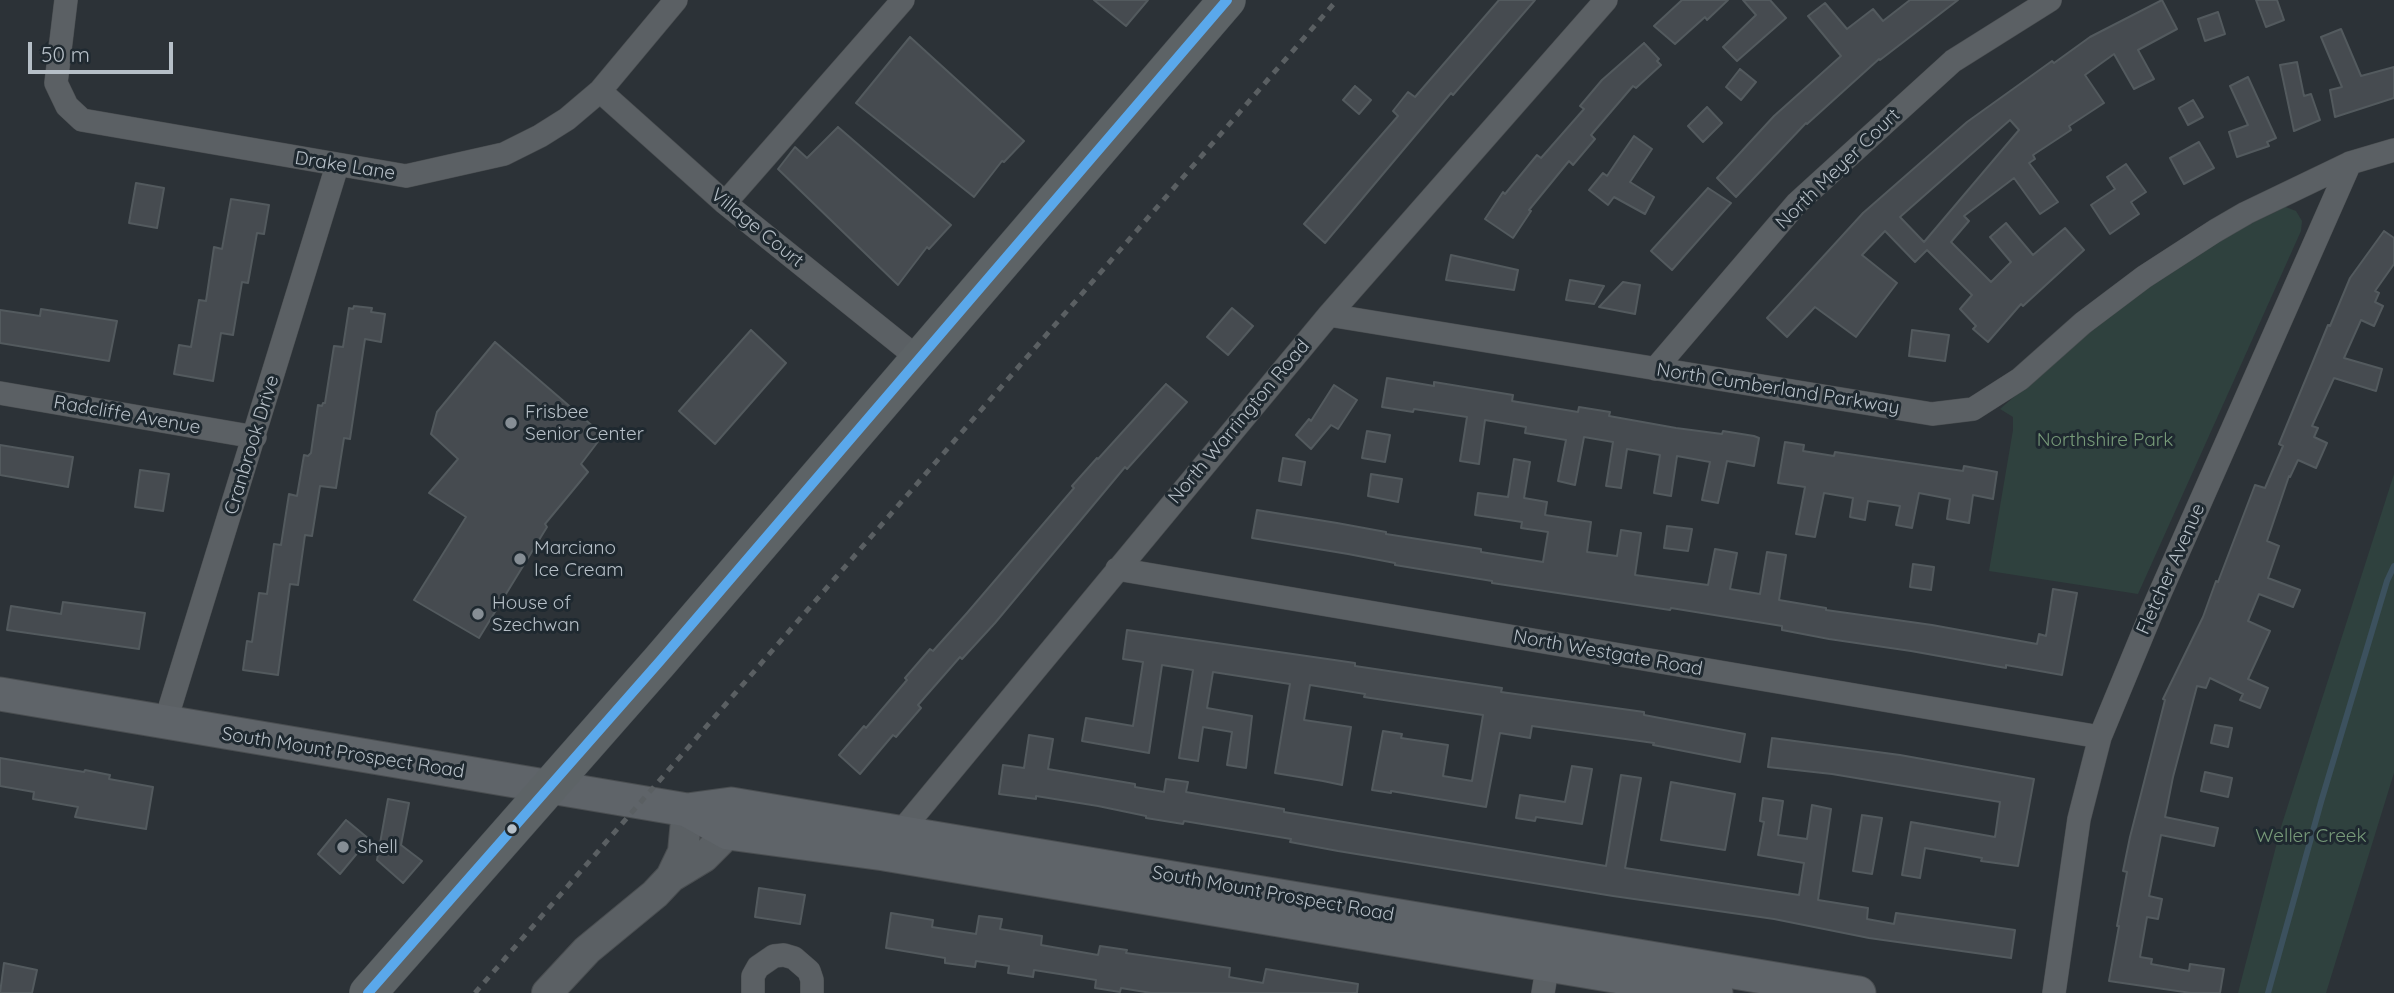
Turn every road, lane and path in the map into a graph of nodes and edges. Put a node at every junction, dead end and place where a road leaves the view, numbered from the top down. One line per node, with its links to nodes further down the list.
1 (66, 0): 10 (street, Drake Lane)
2 (676, 0): 7 (street, Drake Lane)
3 (903, 0): 11 (street)
4 (1227, 0): 13 (main road)
5 (1606, 0): 12 (street, North Warrington Road)
6 (2050, 0): 14 (street, North Meyer Court)
7 (600, 91): 10 (street, Drake Lane); 11 (street, Village Court)
8 (2394, 150): 9 (street, North Cumberland Parkway)
9 (2350, 163): 14 (street, North Cumberland Parkway); 20 (street, Fletcher Avenue)
10 (337, 166): 16 (street, Cranbrook Drive)
11 (725, 202): 13 (street, Village Court)
12 (1329, 315): 14 (street, North Cumberland Parkway); 17 (street, North Warrington Road)
13 (919, 359): 21 (main road)
14 (1655, 369)
15 (0, 393): 16 (street, Radcliffe Avenue)
16 (255, 437): 19 (street, Cranbrook Drive)
17 (1117, 569): 20 (street, North Westgate Road); 24 (street, North Warrington Road)
18 (0, 694): 19 (main road, South Mount Prospect Road)
19 (166, 723): 21 (main road, South Mount Prospect Road)
20 (2100, 737): 33 (street, Fletcher Avenue)
21 (550, 787): 22 (main road, South Mount Prospect Road); 29 (main road)
22 (687, 810): 23 (main road, South Mount Prospect Road); 24 (main road, South Mount Prospect Road); 25 (street)
23 (728, 833): 24 (main road, South Mount Prospect Road); 25 (street)
24 (892, 843): 26 (main road, South Mount Prospect Road)
25 (671, 877): 27 (street)
26 (1548, 966): 31 (main road, South Mount Prospect Road); 32 (main road, South Mount Prospect Road)
27 (553, 989)
28 (818, 992): 30 (street)
29 (368, 993)
30 (753, 993)
31 (1716, 993)
32 (1859, 993)
33 (2054, 993)

